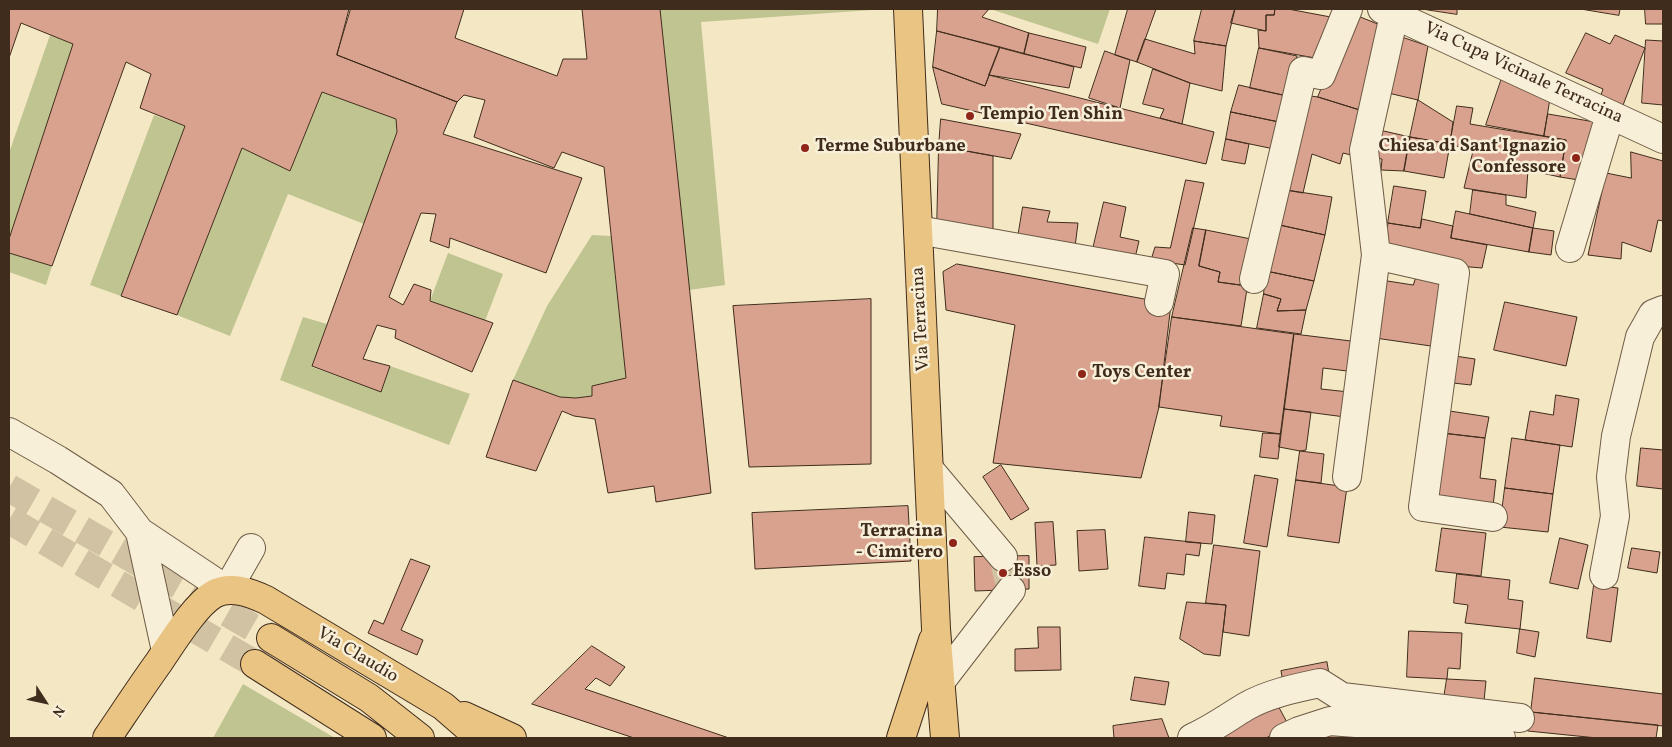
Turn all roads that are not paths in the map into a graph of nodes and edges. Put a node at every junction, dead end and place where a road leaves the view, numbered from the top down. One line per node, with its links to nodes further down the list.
1 (908, 9): 6 (main road, Via Terracina)
2 (1348, 9): 9 (street)
3 (1390, 11): 4 (street, Via Cupa Vicinale Terracina); 8 (street)
4 (1610, 115): 5 (street, Via Cupa Vicinale Terracina); 7 (street)
5 (1663, 140)
6 (918, 230): 10 (street); 13 (main road, Via Terracina)
7 (1570, 248)
8 (1376, 255): 14 (street); 15 (street)
9 (1254, 278)
10 (1159, 302)
11 (1663, 310): 19 (street)
12 (9, 432): 16 (street)
13 (929, 469): 18 (street); 22 (main road, Via Terracina)
14 (1347, 477)
15 (1493, 517)
16 (140, 532): 20 (street); 24 (street)
17 (251, 548): 20 (street)
18 (1003, 557)
19 (1604, 574)
20 (227, 590): 24 (main road); 27 (main road, Via Claudio)
21 (1011, 590): 26 (street)
22 (936, 629): 26 (main road, Via Terracina); 34 (main road, Via Terracina)
23 (271, 638): 31 (main road, Via Claudio)
24 (166, 651): 29 (main road)
25 (255, 664): 30 (main road)
26 (941, 681): 35 (main road, Via Terracina)
27 (443, 706): 32 (main road, Via Claudio); 33 (main road)
28 (1520, 718): 36 (street)
29 (107, 738)
30 (372, 738)
31 (420, 738)
32 (480, 738)
33 (512, 738)
34 (900, 738)
35 (945, 738)
36 (1192, 738)
37 (1284, 738): 38 (street)
38 (1501, 738)

